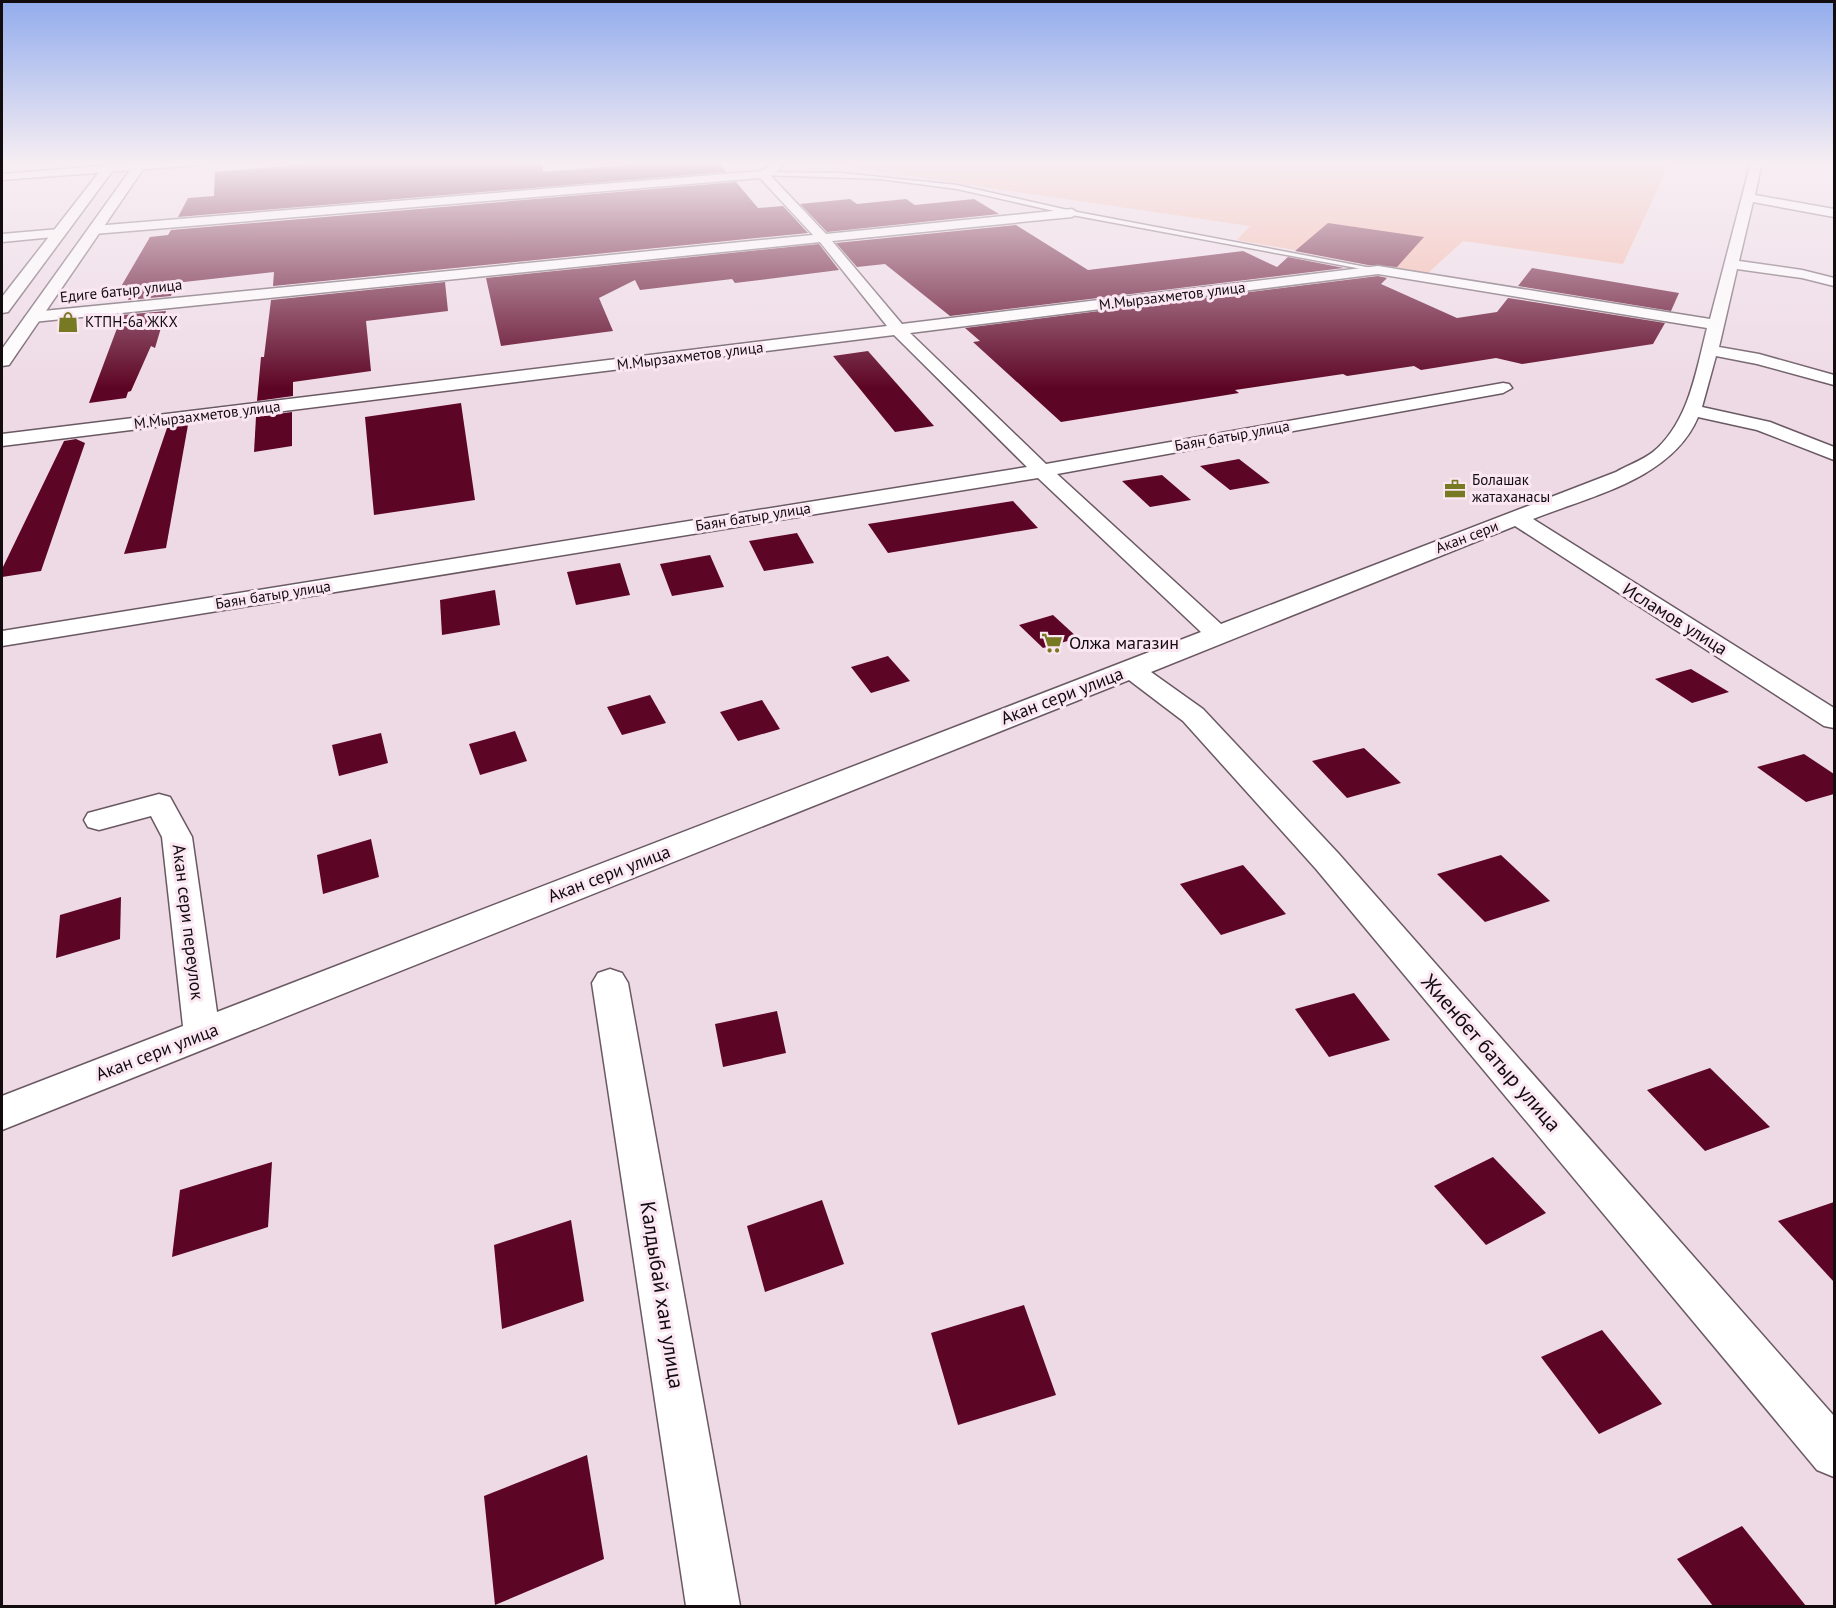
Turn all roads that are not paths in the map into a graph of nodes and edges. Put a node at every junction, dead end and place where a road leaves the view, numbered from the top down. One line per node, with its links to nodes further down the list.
1 (56, 237): 10 (street)
2 (89, 237): 11 (street)
3 (833, 237): 6 (street, Едиге батыр улица)
4 (1201, 237): 8 (lane)
5 (1738, 237): 7 (street, Акан сери)
6 (823, 238): 11 (street, Едиге батыр улица); 13 (street)
7 (1731, 264): 9 (street); 12 (street, Акан сери)
8 (1378, 270): 12 (street, М.Мырзахметов улица); 13 (street, М.Мырзахметов улица)
9 (1834, 282)
10 (2, 308)
11 (33, 317): 15 (street)
12 (1716, 325): 14 (street, Акан сери)
13 (899, 331): 19 (street, М.Мырзахметов улица); 21 (street)
14 (1710, 350): 16 (street); 18 (street, Акан сери)
15 (2, 361)
16 (1834, 380)
17 (1503, 388): 21 (street, Баян батыр улица)
18 (1692, 410): 20 (street); 22 (street, Акан сери)
19 (2, 440)
20 (1834, 454)
21 (1042, 471): 23 (street); 24 (street, Баян батыр улица)
22 (1516, 518): 23 (street, Акан сери); 26 (street, Исламов улица)
23 (1218, 635): 25 (street, Акан сери улица)
24 (2, 639)
25 (1131, 669): 29 (street, Акан сери улица); 31 (street, Жиенбет батыр улица)
26 (1834, 720)
27 (99, 820): 29 (street, Акан сери переулок)
28 (610, 983): 32 (street, Калдыбай хан улица)
29 (202, 1034): 30 (street, Акан сери улица)
30 (2, 1113)
31 (1834, 1453)
32 (713, 1606)

